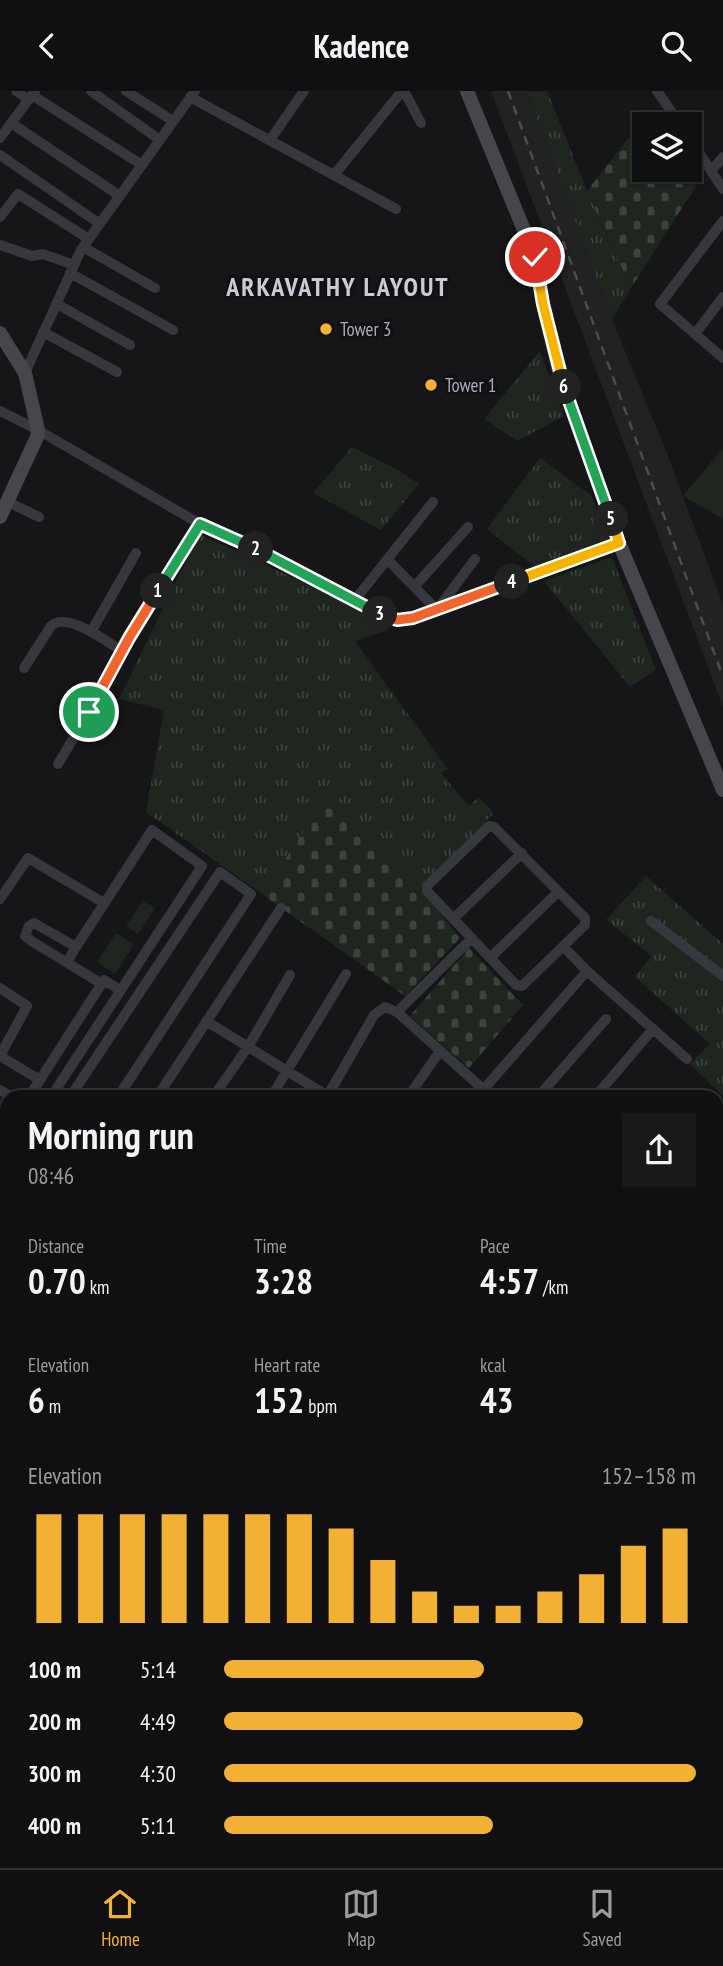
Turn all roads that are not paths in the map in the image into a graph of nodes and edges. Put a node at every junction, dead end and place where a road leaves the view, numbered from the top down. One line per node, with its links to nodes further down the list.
1 (16, 91): 9 (street)
2 (91, 91): 15 (street)
3 (126, 91): 11 (street)
4 (304, 91): 16 (street)
5 (403, 91): 13 (street); 22 (street)
6 (467, 91): 51 (street)
7 (657, 91): 10 (street)
8 (193, 94): 11 (street); 16 (street)
9 (32, 95): 12 (street); 20 (street)
10 (672, 112)
11 (173, 121): 15 (street)
12 (11, 123): 14 (street); 24 (street)
13 (421, 123)
14 (0, 138)
15 (160, 140): 20 (street)
16 (270, 140): 22 (street)
17 (0, 155): 28 (street)
18 (702, 157): 21 (street)
19 (723, 157): 21 (street)
20 (142, 165): 24 (street)
21 (711, 171): 23 (street)
22 (334, 175): 25 (street)
23 (723, 189)
24 (120, 196): 28 (street)
25 (396, 209)
26 (0, 217): 29 (street)
27 (723, 221): 38 (street)
28 (100, 224): 29 (street)
29 (86, 243): 31 (street); 32 (street)
30 (0, 245): 31 (street)
31 (72, 269): 34 (street); 35 (street)
32 (155, 288)
33 (723, 297): 38 (street)
34 (57, 304): 36 (street); 39 (street)
35 (173, 330)
36 (43, 332): 41 (street); 42 (street)
37 (0, 333): 42 (street)
38 (695, 334): 40 (street)
39 (130, 345)
40 (723, 358)
41 (117, 372)
42 (25, 373): 44 (street)
43 (0, 411): 44 (street)
44 (38, 429): 45 (street); 49 (street)
45 (8, 502): 47 (street); 48 (street)
46 (433, 502): 53 (street)
47 (0, 516)
48 (39, 517)
49 (200, 524): 56 (street); 59 (street)
50 (468, 527): 55 (street)
51 (619, 543): 57 (street); 62 (street)
52 (136, 553): 58 (street)
53 (387, 559): 55 (street); 56 (street)
54 (475, 559): 57 (street)
55 (415, 586): 57 (street)
56 (354, 601): 57 (street)
57 (437, 610)
58 (91, 632): 59 (street); 60 (street)
59 (122, 651): 61 (street)
60 (24, 668)
61 (58, 764)
62 (723, 790)
63 (522, 853): 64 (street); 68 (street); 68 (street)
64 (558, 892): 72 (street); 73 (street)
65 (0, 899): 66 (street)
66 (104, 903): 71 (street); 81 (street)
67 (281, 908): 84 (street)
68 (453, 919): 70 (street)
69 (651, 921): 78 (street)
70 (472, 938): 73 (street); 82 (street)
71 (76, 947): 74 (street); 74 (street)
72 (564, 947): 73 (street); 75 (street)
73 (490, 958)
74 (67, 962): 79 (street)
75 (587, 971): 85 (street); 102 (street)
76 (346, 974): 89 (street)
77 (290, 975): 86 (street)
78 (723, 976)
79 (102, 983): 81 (street); 90 (street)
80 (0, 988): 90 (street)
81 (118, 993): 92 (street)
82 (397, 1013): 87 (street); 99 (street)
83 (606, 1019): 103 (street)
84 (206, 1021): 86 (street); 95 (street)
85 (653, 1029): 88 (street); 104 (street)
86 (248, 1047): 89 (street); 96 (street)
87 (440, 1051): 100 (street); 101 (street)
88 (687, 1059)
89 (288, 1072): 97 (street); 98 (street)
90 (40, 1080): 91 (street)
91 (34, 1090)
92 (56, 1090)
93 (75, 1090): 94 (street)
94 (123, 1090)
95 (162, 1090)
96 (219, 1090)
97 (276, 1090)
98 (317, 1090)
99 (330, 1090)
100 (413, 1090)
101 (477, 1090)
102 (483, 1090)
103 (544, 1090)
104 (600, 1090)

